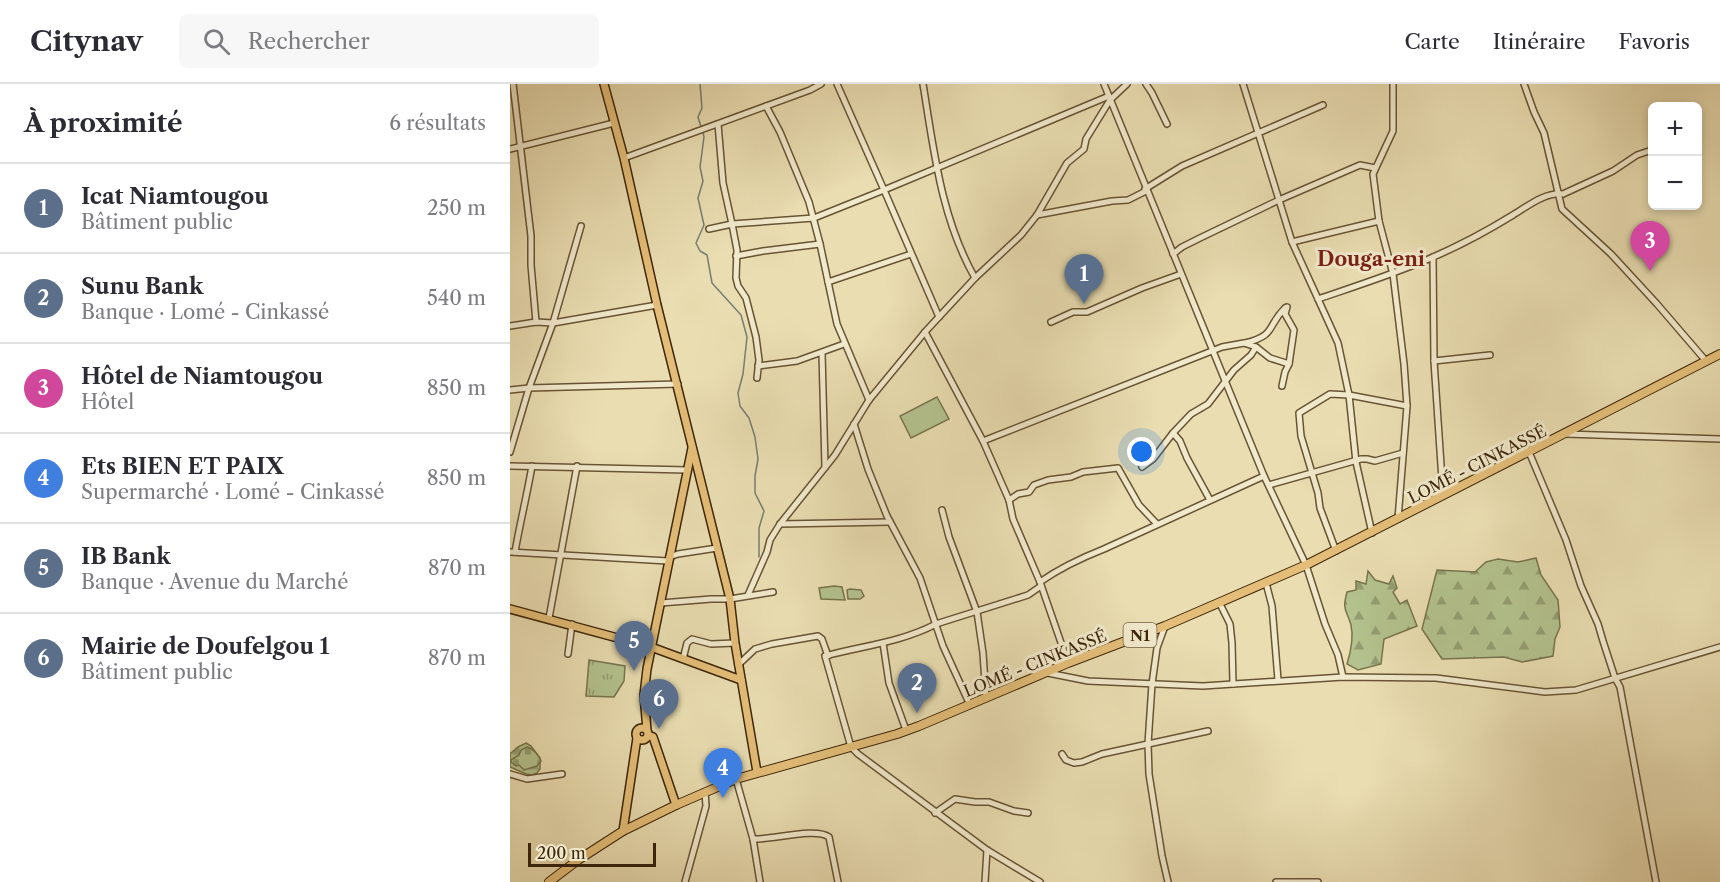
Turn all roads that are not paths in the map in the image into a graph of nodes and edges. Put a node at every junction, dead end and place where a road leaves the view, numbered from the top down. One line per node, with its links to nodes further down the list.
1 (513, 84): 19 (street)
2 (604, 84): 15 (main road)
3 (821, 84): 14 (street)
4 (837, 84): 25 (street)
5 (923, 84): 23 (street)
6 (1104, 84): 12 (street)
7 (1127, 84): 12 (street)
8 (1146, 84): 17 (street)
9 (1243, 84): 18 (street)
10 (1393, 84): 24 (street)
11 (1524, 84): 27 (street)
12 (1109, 98): 23 (street); 26 (street); 29 (street)
13 (1323, 105): 18 (street)
14 (766, 106): 16 (street); 30 (street)
15 (614, 123): 19 (street); 22 (main road)
16 (718, 124): 22 (street); 32 (street)
17 (1167, 124)
18 (1258, 133): 26 (street); 28 (street)
19 (521, 146): 20 (street); 48 (street)
20 (510, 149)
21 (1648, 151): 27 (street)
22 (624, 158): 46 (main road)
23 (936, 167): 25 (street); 43 (street)
24 (1375, 168): 28 (street); 31 (street)
25 (884, 190): 30 (street); 37 (street)
26 (1146, 190): 29 (street); 38 (street)
27 (1557, 194): 40 (street); 61 (street)
28 (1279, 200): 35 (street); 38 (street)
29 (1037, 215): 43 (street)
30 (814, 218): 32 (street); 36 (street)
31 (1379, 220): 35 (street); 42 (street)
32 (732, 224): 34 (street); 39 (street)
33 (581, 226): 50 (street)
34 (709, 229)
35 (1292, 242): 45 (street)
36 (820, 244): 39 (street); 44 (street)
37 (910, 254): 44 (street); 47 (street)
38 (1173, 254): 41 (street)
39 (736, 256): 63 (street)
40 (1434, 258): 42 (street); 60 (street)
41 (1181, 274): 49 (street); 56 (street)
42 (1393, 274): 45 (street); 72 (street)
43 (975, 278): 47 (street)
44 (828, 282): 54 (street)
45 (1318, 299): 70 (street)
46 (657, 305): 50 (street); 66 (main road)
47 (939, 318): 52 (street)
48 (536, 322): 50 (street); 51 (street)
49 (1051, 322)
50 (553, 323): 68 (street)
51 (510, 326)
52 (926, 332): 71 (street); 77 (street)
53 (1245, 343): 55 (street); 56 (street); 62 (street)
54 (844, 344): 57 (street); 71 (street)
55 (1256, 347): 62 (street); 65 (street)
56 (1213, 350): 65 (street); 77 (street)
57 (822, 353): 63 (street); 86 (street)
58 (1720, 354): 61 (highway, LOMÉ - CINKASSÉ / N1)
59 (1490, 355): 60 (street)
60 (1434, 361): 92 (street)
61 (1706, 361): 75 (highway, LOMÉ - CINKASSÉ / N1)
62 (1289, 364): 67 (street)
63 (758, 366): 64 (street)
64 (757, 378)
65 (1226, 381): 74 (street); 90 (street)
66 (678, 384): 68 (street); 78 (main road)
67 (1282, 386)
68 (530, 388): 69 (street); 79 (street)
69 (510, 390)
70 (1349, 395): 72 (street); 82 (street); 89 (street)
71 (869, 400): 73 (street)
72 (1407, 406): 81 (street)
73 (854, 424): 86 (street); 97 (street)
74 (1173, 433): 87 (street); 94 (street)
75 (1564, 434): 76 (street); 80 (highway, LOMÉ - CINKASSÉ / N1)
76 (1720, 439)
77 (984, 441): 93 (street)
78 (692, 448): 88 (main road); 101 (main road)
79 (510, 452)
80 (1528, 452): 92 (highway, LOMÉ - CINKASSÉ / N1); 132 (street)
81 (1403, 453): 82 (street); 96 (street)
82 (1356, 462): 89 (street); 100 (street)
83 (510, 466): 84 (street)
84 (532, 466): 85 (street); 103 (street)
85 (577, 466): 88 (street); 104 (street)
86 (825, 467): 98 (street)
87 (1142, 467)
88 (687, 470): 105 (main road)
89 (1312, 472): 91 (street); 102 (street)
90 (1264, 476): 91 (street); 94 (street)
91 (1269, 485): 107 (street)
92 (1443, 495): 96 (highway, LOMÉ - CINKASSÉ / N1)
93 (1009, 500): 99 (street); 109 (street)
94 (1210, 500): 99 (street)
95 (942, 510): 116 (street)
96 (1398, 519): 100 (highway, LOMÉ - CINKASSÉ / N1)
97 (890, 522): 98 (street); 119 (street)
98 (780, 524): 111 (street)
99 (1157, 524): 109 (street)
100 (1372, 533): 102 (highway, LOMÉ - CINKASSÉ / N1)
101 (717, 548): 105 (street); 112 (main road)
102 (1336, 551): 107 (highway, LOMÉ - CINKASSÉ / N1)
103 (512, 552): 104 (street); 106 (street)
104 (561, 555): 105 (street); 117 (street)
105 (669, 559): 114 (main road)
106 (510, 560)
107 (1306, 566): 108 (highway, LOMÉ - CINKASSÉ / N1); 131 (street)
108 (1266, 583): 113 (highway, LOMÉ - CINKASSÉ / N1); 134 (street)
109 (1040, 584): 116 (street); 128 (street)
110 (773, 592): 111 (street)
111 (748, 595): 112 (street)
112 (730, 599): 114 (street); 121 (main road)
113 (1219, 602): 120 (highway, LOMÉ - CINKASSÉ / N1); 136 (street)
114 (661, 603): 123 (main road)
115 (510, 609): 117 (main road)
116 (977, 612): 119 (street); 137 (street)
117 (549, 618): 118 (main road)
118 (572, 624): 123 (main road); 125 (street)
119 (936, 624): 122 (street); 138 (street)
120 (1165, 626): 128 (highway, LOMÉ - CINKASSÉ / N1); 135 (street)
121 (735, 643): 127 (street); 129 (main road)
122 (883, 643): 126 (street); 141 (street)
123 (651, 647): 127 (main road); 139 (main road)
124 (1720, 647): 132 (street)
125 (568, 654)
126 (828, 656): 129 (street); 146 (street)
127 (683, 659): 133 (main road)
128 (1068, 663): 130 (highway, LOMÉ - CINKASSÉ / N1)
129 (738, 665): 133 (main road)
130 (1048, 673): 135 (street); 137 (highway, LOMÉ - CINKASSÉ / N1)
131 (1343, 677): 132 (street); 134 (street)
132 (1615, 678): 168 (street)
133 (741, 680): 148 (main road)
134 (1278, 680): 136 (street)
135 (1152, 684): 136 (street); 145 (street)
136 (1233, 684)
137 (986, 698): 138 (highway, LOMÉ - CINKASSÉ / N1)
138 (970, 705): 141 (highway, LOMÉ - CINKASSÉ / N1)
139 (644, 709): 140 (main road); 143 (main road)
140 (638, 729): 143 (main road); 144 (main road)
141 (906, 730): 146 (highway, LOMÉ - CINKASSÉ / N1)
142 (1208, 731): 145 (street)
143 (647, 733): 144 (main road); 153 (main road)
144 (637, 738): 156 (main road)
145 (1148, 744): 147 (street); 165 (street)
146 (851, 747): 148 (highway, LOMÉ - CINKASSÉ / N1); 154 (street)
147 (1062, 754)
148 (757, 772): 151 (highway, LOMÉ - CINKASSÉ / N1)
149 (510, 774): 150 (street)
150 (562, 774)
151 (736, 778): 152 (highway, LOMÉ - CINKASSÉ / N1); 157 (street)
152 (705, 792): 153 (highway, LOMÉ - CINKASSÉ / N1); 160 (street)
153 (676, 805): 156 (highway, LOMÉ - CINKASSÉ / N1)
154 (935, 813): 155 (street); 158 (street)
155 (1028, 813)
156 (623, 831): 159 (highway, LOMÉ - CINKASSÉ / N1)
157 (753, 839): 161 (street); 162 (street)
158 (987, 850): 163 (street); 164 (street)
159 (549, 882)
160 (685, 882)
161 (760, 882)
162 (838, 882)
163 (985, 882)
164 (1040, 882)
165 (1168, 882)
166 (1276, 882): 167 (street)
167 (1317, 882)
168 (1656, 882)

